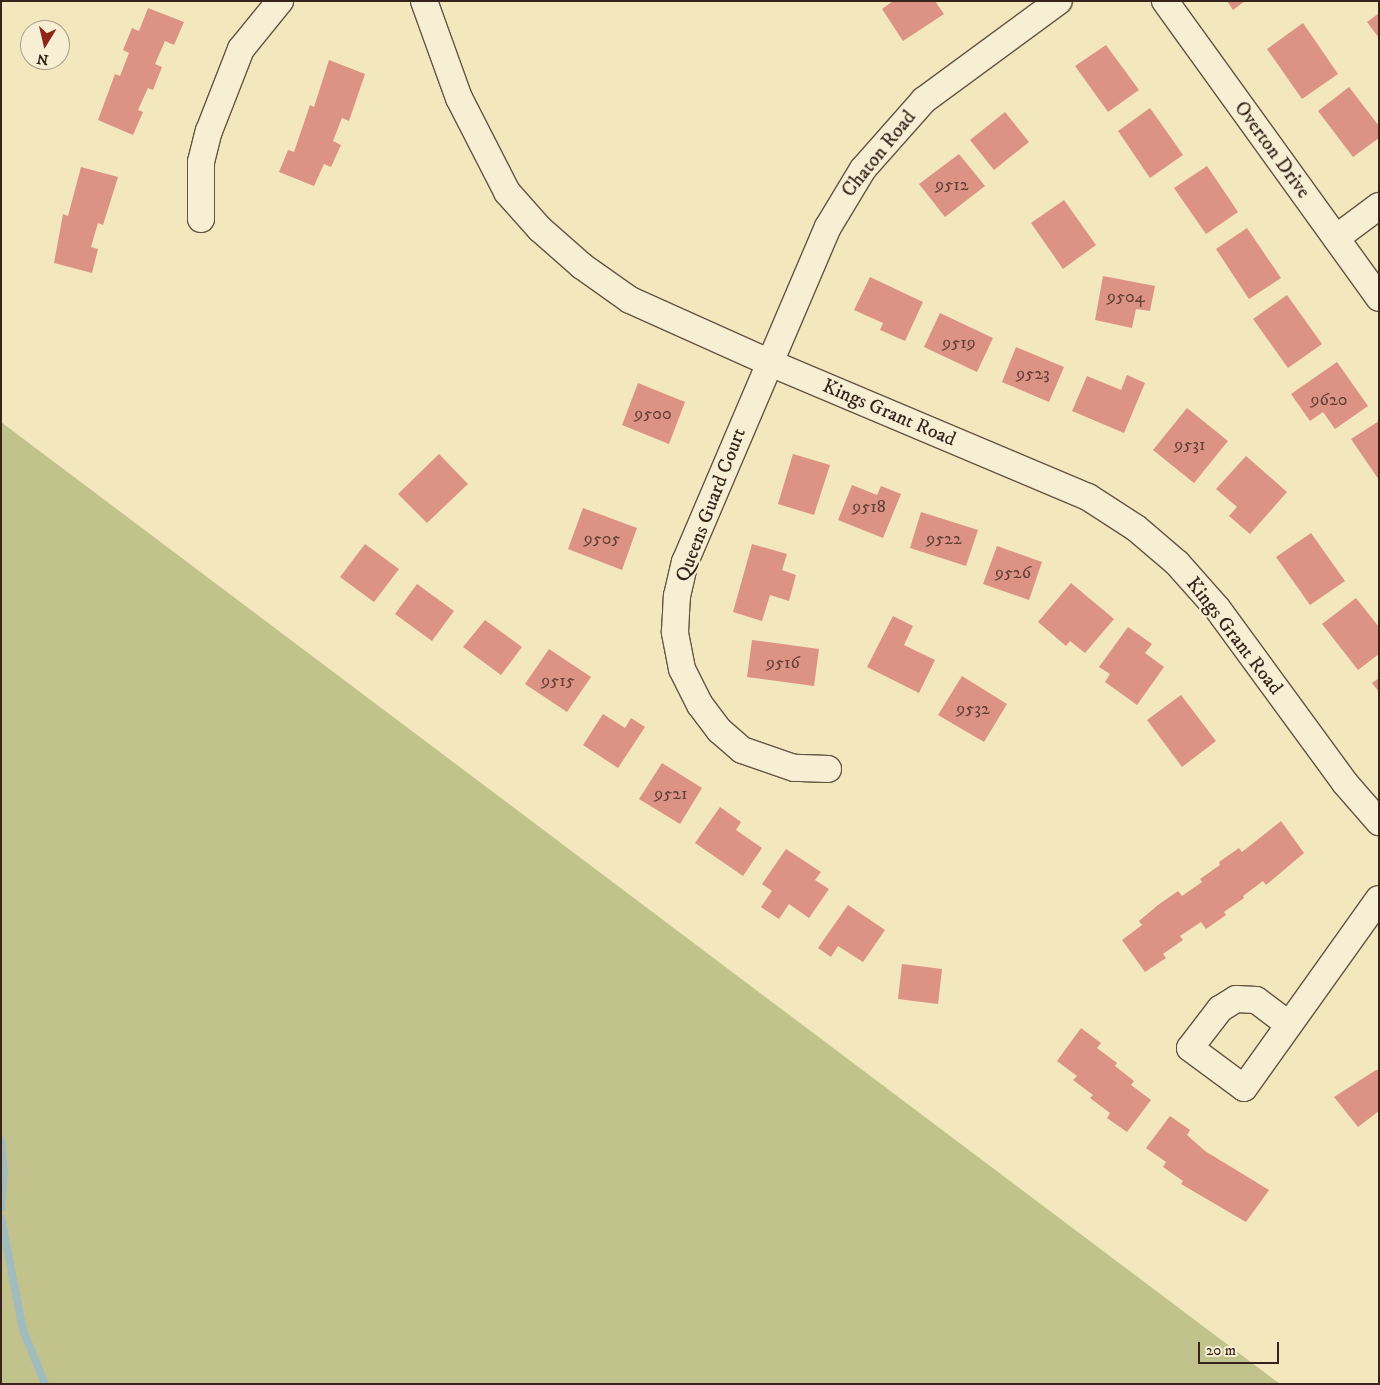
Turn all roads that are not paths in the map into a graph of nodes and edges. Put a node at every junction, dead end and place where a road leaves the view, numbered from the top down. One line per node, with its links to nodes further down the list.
1 (280, 1): 6 (street)
2 (424, 1): 9 (street, Kings Grant Road)
3 (1059, 1): 9 (street, Chaton Road)
4 (1165, 1): 7 (street, Overton Drive)
5 (1379, 206): 7 (street)
6 (201, 219)
7 (1336, 238): 8 (street, Overton Drive)
8 (1379, 298)
9 (768, 362): 10 (street, Queens Guard Court); 11 (street, Kings Grant Road)
10 (828, 769)
11 (1379, 822)
12 (1379, 899): 13 (street)
13 (1288, 1024)

